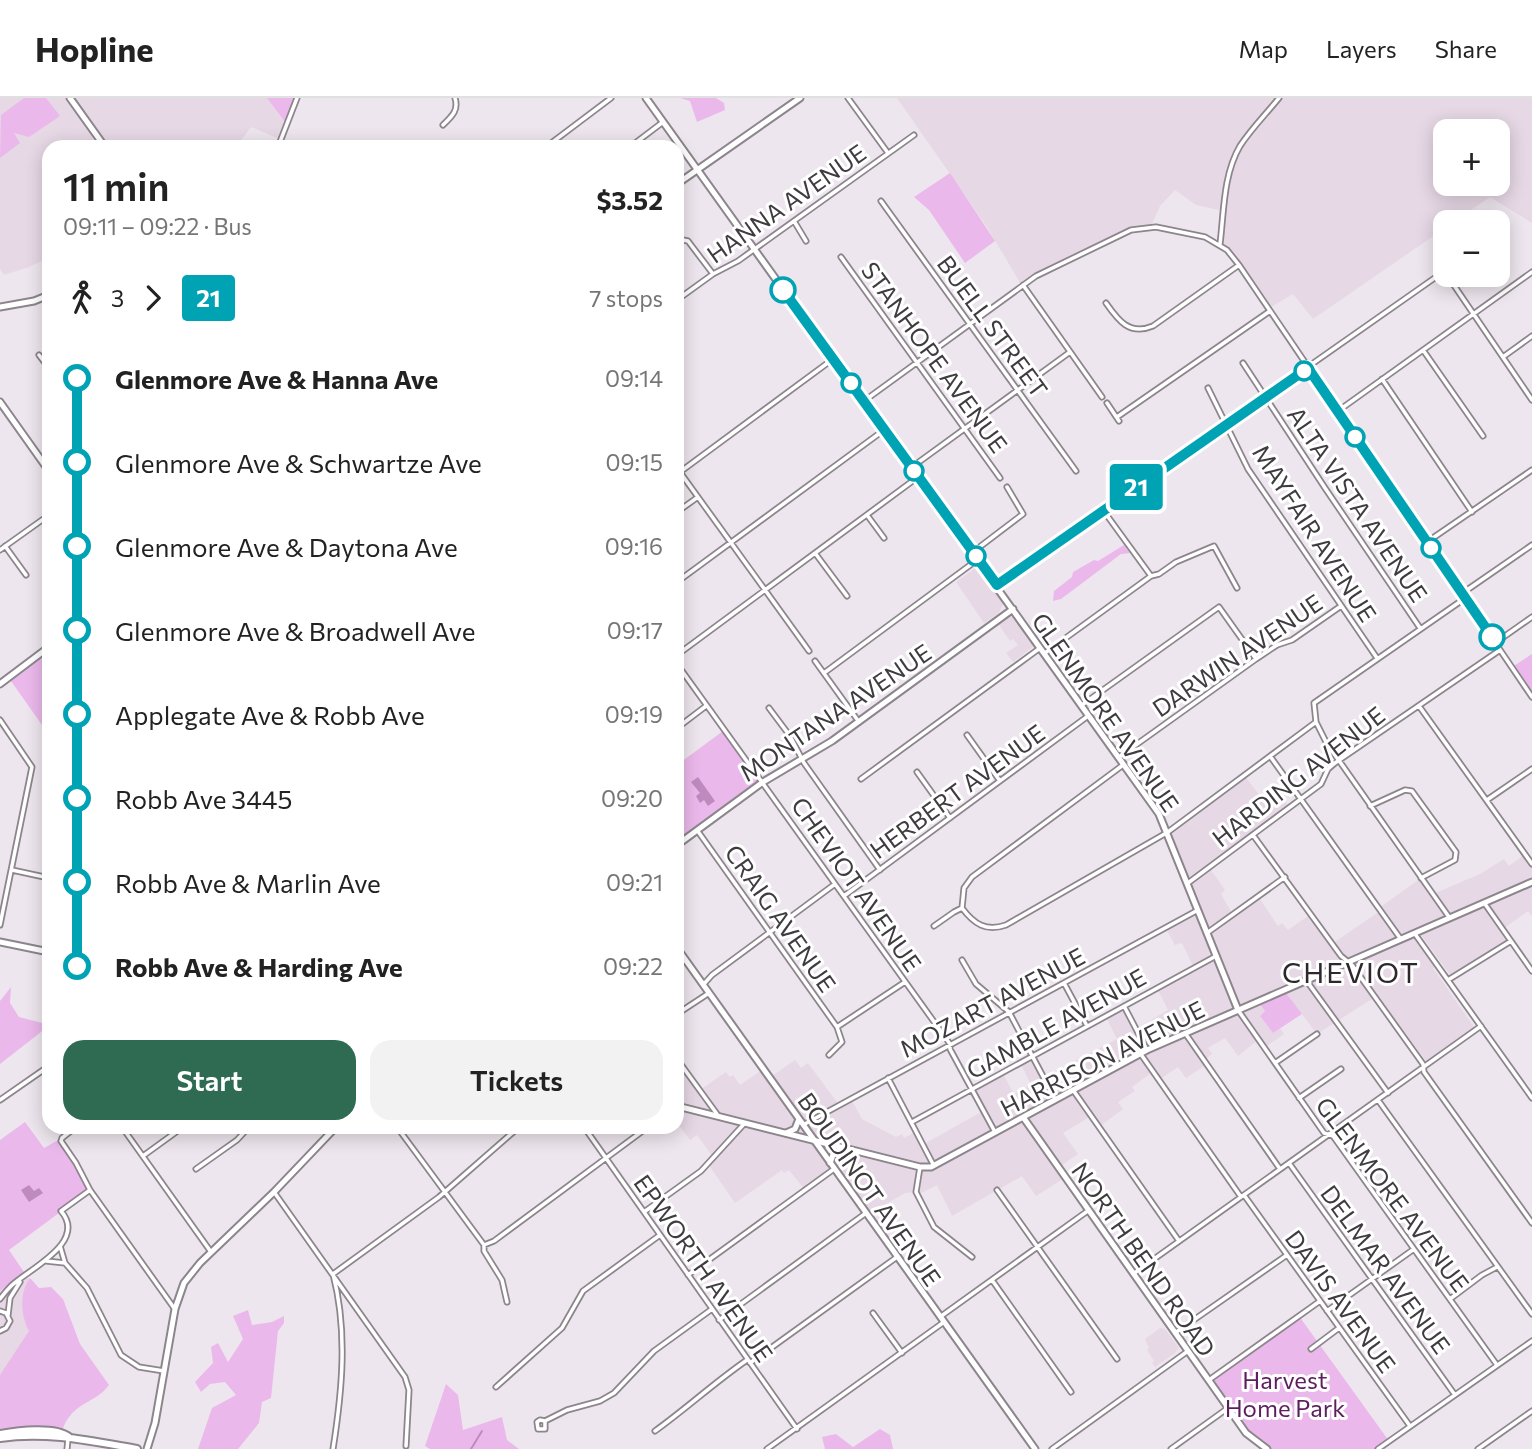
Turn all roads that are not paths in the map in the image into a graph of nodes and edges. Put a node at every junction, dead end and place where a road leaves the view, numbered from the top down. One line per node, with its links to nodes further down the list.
1 (70, 98): 13 (street)
2 (297, 98): 14 (street)
3 (455, 98): 11 (street)
4 (611, 98): 15 (street)
5 (646, 98): 10 (street, GLENMORE AVENUE)
6 (800, 98): 9 (street)
7 (848, 98): 19 (street)
8 (1279, 98): 26 (street)
9 (790, 101): 20 (street)
10 (663, 122): 16 (street); 17 (street, GLENMORE AVENUE)
11 (443, 125)
12 (914, 135): 19 (street, HANNA AVENUE)
13 (100, 140)
14 (281, 140)
15 (555, 140)
16 (639, 140)
17 (676, 140)
18 (684, 152): 20 (street, GLENMORE AVENUE)
19 (888, 153): 23 (street, HANNA AVENUE)
20 (697, 170): 21 (street); 27 (street, GLENMORE AVENUE)
21 (684, 179)
22 (881, 201): 41 (street, BUELL STREET)
23 (794, 221): 25 (street); 27 (street, HANNA AVENUE)
24 (684, 240): 31 (street)
25 (806, 242)
26 (1220, 244): 29 (street); 33 (street)
27 (754, 249): 31 (street, HANNA AVENUE); 48 (street, GLENMORE AVENUE)
28 (841, 257): 49 (street, STANHOPE AVENUE)
29 (1239, 265): 37 (street); 39 (street)
30 (1532, 272): 40 (street)
31 (713, 274): 35 (street, HANNA AVENUE)
32 (1433, 281): 51 (street)
33 (1023, 285): 41 (street); 44 (street)
34 (1456, 287): 40 (street)
35 (684, 295)
36 (42, 298): 38 (street)
37 (1106, 303)
38 (0, 307)
39 (1270, 311): 51 (street); 60 (street)
40 (1473, 313): 43 (street); 46 (street)
41 (970, 324): 49 (street); 54 (street, BUELL STREET)
42 (1532, 336): 46 (street)
43 (1423, 350): 52 (street); 65 (street)
44 (1070, 352): 54 (street); 55 (street)
45 (40, 355): 47 (street)
46 (1503, 357): 57 (street)
47 (42, 358)
48 (833, 359): 58 (street, GLENMORE AVENUE); 67 (street)
49 (917, 362): 58 (street); 63 (street, STANHOPE AVENUE)
50 (1243, 363): 56 (street, ALTA VISTA AVENUE)
51 (1308, 368): 56 (street); 61 (street)
52 (1382, 380): 61 (street); 78 (street)
53 (1208, 388): 62 (street, MAYFAIR AVENUE)
54 (1017, 390): 63 (street); 70 (street, BUELL STREET)
55 (1102, 397)
56 (1265, 397): 62 (street); 101 (street, ALTA VISTA AVENUE)
57 (1532, 400)
58 (864, 401): 64 (street, GLENMORE AVENUE)
59 (0, 402): 66 (street)
60 (1107, 403)
61 (1338, 411): 83 (street)
62 (1226, 425): 77 (street); 98 (street, MAYFAIR AVENUE)
63 (965, 428): 68 (street); 73 (street, STANHOPE AVENUE)
64 (884, 429): 68 (street, GLENMORE AVENUE); 82 (street)
65 (1483, 436)
66 (42, 461)
67 (684, 466)
68 (912, 467): 72 (street, GLENMORE AVENUE)
69 (1532, 470): 78 (street)
70 (1076, 471)
71 (684, 477): 75 (street)
72 (919, 477): 79 (street); 88 (street, GLENMORE AVENUE)
73 (1000, 478)
74 (1007, 487): 88 (street, STANHOPE AVENUE)
75 (698, 497): 76 (street); 82 (street)
76 (684, 507)
77 (1103, 509): 91 (street); 93 (street)
78 (1472, 512): 83 (street)
79 (867, 515): 81 (street); 87 (street)
80 (42, 520): 85 (street)
81 (884, 538)
82 (731, 542): 92 (street); 95 (street)
83 (1427, 542): 97 (street)
84 (1532, 545): 97 (street)
85 (5, 546): 86 (street); 90 (street)
86 (0, 550)
87 (816, 552): 95 (street); 96 (street)
88 (973, 552): 89 (street, GLENMORE AVENUE)
89 (978, 559): 93 (street, GLENMORE AVENUE); 111 (street)
90 (26, 575)
91 (1151, 576): 94 (street); 104 (street)
92 (684, 577)
93 (997, 585): 99 (street, GLENMORE AVENUE)
94 (1237, 588)
95 (765, 590): 103 (street); 106 (street)
96 (847, 596)
97 (1464, 596): 101 (street); 102 (street)
98 (1341, 606): 108 (street, MAYFAIR AVENUE); 109 (street, DARWIN AVENUE)
99 (1013, 609): 104 (street, GLENMORE AVENUE); 122 (street, MONTANA AVENUE)
100 (1532, 617): 102 (street)
101 (1420, 628): 108 (street)
102 (1496, 643): 105 (street)
103 (684, 650)
104 (1043, 650): 116 (street, GLENMORE AVENUE); 132 (street)
105 (1500, 650): 114 (street); 117 (street, HARDING AVENUE)
106 (809, 651)
107 (42, 652): 113 (street)
108 (1377, 658): 123 (street)
109 (1256, 659): 116 (street); 126 (street, DARWIN AVENUE)
110 (815, 661): 111 (street)
111 (824, 673): 122 (street)
112 (684, 674): 115 (street, CHEVIOT AVENUE)
113 (0, 684)
114 (1532, 697)
115 (707, 705): 121 (street); 134 (street, CHEVIOT AVENUE)
116 (1082, 705): 119 (street, GLENMORE AVENUE)
117 (1419, 706): 128 (street, HARDING AVENUE); 136 (street)
118 (769, 708): 127 (street)
119 (1089, 715): 126 (street, GLENMORE AVENUE); 133 (street, HERBERT AVENUE)
120 (0, 720): 144 (street)
121 (684, 722)
122 (859, 722): 127 (street, MONTANA AVENUE)
123 (1316, 722): 125 (street); 128 (street)
124 (967, 735): 133 (street)
125 (1270, 756): 135 (street); 140 (street)
126 (1119, 757): 129 (street, GLENMORE AVENUE)
127 (802, 759): 134 (street, MONTANA AVENUE); 145 (street)
128 (1338, 761): 135 (street, HARDING AVENUE); 137 (street)
129 (1124, 764): 140 (street, GLENMORE AVENUE); 154 (street)
130 (1532, 769): 136 (street)
131 (917, 772): 138 (street)
132 (861, 779)
133 (1000, 781): 138 (street, HERBERT AVENUE)
134 (763, 782): 139 (street, MONTANA AVENUE); 151 (street, CHEVIOT AVENUE)
135 (1301, 800): 141 (street, HARDING AVENUE); 162 (street)
136 (1487, 800): 143 (street)
137 (1370, 806): 148 (street); 148 (street)
138 (950, 818): 145 (street, HERBERT AVENUE)
139 (697, 830): 142 (street, MONTANA AVENUE); 160 (street, CRAIG AVENUE)
140 (1168, 832): 150 (street, GLENMORE AVENUE); 154 (street)
141 (1253, 835): 147 (street); 150 (street, HARDING AVENUE)
142 (684, 840)
143 (1532, 864)
144 (12, 870): 146 (street); 157 (street)
145 (880, 870): 152 (street, HERBERT AVENUE)
146 (42, 876)
147 (1284, 877): 161 (street); 169 (street)
148 (1421, 878): 156 (street)
149 (1532, 882): 153 (street, HARRISON AVENUE)
150 (1188, 883): 155 (street, GLENMORE AVENUE)
151 (836, 884): 152 (street, CHEVIOT AVENUE); 160 (street)
152 (844, 896): 173 (street, CHEVIOT AVENUE)
153 (1483, 902): 156 (street, HARRISON AVENUE); 163 (street)
154 (962, 908): 158 (street)
155 (1198, 910): 161 (street, GLENMORE AVENUE); 174 (street, MOZART AVENUE)
156 (1448, 917): 159 (street, HARRISON AVENUE)
157 (0, 925)
158 (934, 926)
159 (1414, 932): 162 (street, HARRISON AVENUE); 172 (street)
160 (770, 933): 175 (street); 183 (street, CRAIG AVENUE)
161 (1207, 933): 166 (street, GLENMORE AVENUE)
162 (1400, 938): 169 (street, HARRISON AVENUE)
163 (1511, 941): 170 (street); 172 (street)
164 (1, 943): 165 (street)
165 (42, 951)
166 (1216, 956): 177 (street, GAMBLE AVENUE); 179 (street, GLENMORE AVENUE)
167 (684, 958): 175 (street, BOUDINOT AVENUE)
168 (962, 960): 180 (street)
169 (1347, 961): 171 (street, HARRISON AVENUE); 192 (street)
170 (1532, 971)
171 (1306, 980): 179 (street, HARRISON AVENUE); 199 (street)
172 (1448, 980): 182 (street)
173 (906, 982): 183 (street); 186 (street, CHEVIOT AVENUE)
174 (1064, 983): 180 (street, MOZART AVENUE); 181 (street)
175 (703, 985): 176 (street, BOUDINOT AVENUE)
176 (709, 993): 178 (street); 208 (street, BOUDINOT AVENUE)
177 (1124, 1006): 181 (street, GAMBLE AVENUE); 187 (street)
178 (684, 1009)
179 (1238, 1010): 184 (street, HARRISON AVENUE); 191 (street, GLENMORE AVENUE)
180 (1009, 1012): 186 (street, MOZART AVENUE); 190 (street)
181 (1086, 1025): 190 (street, GAMBLE AVENUE)
182 (1481, 1026): 192 (street); 201 (street)
183 (837, 1027): 189 (street)
184 (1185, 1033): 187 (street, HARRISON AVENUE); 233 (street)
185 (1317, 1034): 191 (street)
186 (950, 1044): 196 (street, MOZART AVENUE); 197 (street, CHEVIOT AVENUE)
187 (1147, 1050): 188 (street, HARRISON AVENUE)
188 (1140, 1053): 198 (street, HARRISON AVENUE); 238 (street, DAVIS AVENUE)
189 (829, 1055)
190 (1031, 1056): 197 (street, GAMBLE AVENUE); 202 (street)
191 (1275, 1063): 200 (street, GLENMORE AVENUE)
192 (1423, 1068): 199 (street); 242 (street)
193 (684, 1069): 206 (street)
194 (1341, 1069): 200 (street)
195 (42, 1071): 203 (street)
196 (888, 1078): 209 (street); 211 (street, MOZART AVENUE)
197 (971, 1089): 209 (street, GAMBLE AVENUE); 212 (street, CHEVIOT AVENUE)
198 (1073, 1090): 202 (street, HARRISON AVENUE); 244 (street)
199 (1388, 1093): 204 (street)
200 (1299, 1098): 223 (street, GLENMORE AVENUE)
201 (1532, 1098)
202 (1055, 1099): 207 (street, HARRISON AVENUE)
203 (0, 1100)
204 (1378, 1100): 223 (street); 255 (street)
205 (684, 1108): 206 (street, HARRISON AVENUE)
206 (718, 1116): 210 (street, HARRISON AVENUE)
207 (1023, 1116): 212 (street, HARRISON AVENUE); 239 (street, NORTH BEND ROAD)
208 (799, 1119): 211 (street, BOUDINOT AVENUE); 213 (street)
209 (912, 1122): 230 (street)
210 (745, 1123): 213 (street, HARRISON AVENUE); 240 (street)
211 (803, 1125): 224 (street, BOUDINOT AVENUE)
212 (995, 1132): 230 (street, HARRISON AVENUE)
213 (786, 1133): 224 (street, HARRISON AVENUE)
214 (66, 1134): 234 (street)
215 (127, 1134): 226 (street)
216 (173, 1134): 226 (street)
217 (243, 1134): 232 (street)
218 (329, 1134): 236 (street)
219 (402, 1134): 237 (street)
220 (511, 1134): 237 (street)
221 (589, 1134): 227 (street, EPWORTH AVENUE)
222 (639, 1134): 227 (street)
223 (1328, 1135): 228 (street); 248 (street, GLENMORE AVENUE)
224 (813, 1139): 225 (street, HARRISON AVENUE); 229 (street, BOUDINOT AVENUE)
225 (845, 1147): 229 (street); 231 (street, HARRISON AVENUE)
226 (143, 1156): 249 (street)
227 (606, 1158): 240 (street, EPWORTH AVENUE); 246 (street)
228 (1289, 1163): 233 (street); 260 (street, DELMAR AVENUE)
229 (832, 1166): 241 (street, BOUDINOT AVENUE); 259 (street)
230 (934, 1166): 231 (street, HARRISON AVENUE)
231 (920, 1167): 252 (street)
232 (196, 1169)
233 (1280, 1169): 238 (street)
234 (90, 1190): 245 (street); 266 (street)
235 (997, 1190): 247 (street)
236 (274, 1192): 249 (street); 258 (street)
237 (445, 1192): 246 (street); 258 (street)
238 (1242, 1196): 244 (street); 250 (street, DAVIS AVENUE)
239 (1089, 1210): 247 (street); 256 (street, NORTH BEND ROAD)
240 (644, 1212): 243 (street, EPWORTH AVENUE)
241 (866, 1213): 251 (street, BOUDINOT AVENUE); 273 (street)
242 (1532, 1223)
243 (660, 1235): 259 (street, EPWORTH AVENUE); 287 (street)
244 (1179, 1241): 256 (street)
245 (60, 1245): 253 (street); 254 (street)
246 (484, 1245): 265 (street)
247 (1037, 1247): 261 (street); 282 (street)
248 (1414, 1249): 260 (street); 263 (street, GLENMORE AVENUE)
249 (211, 1252): 266 (street)
250 (1287, 1255): 264 (street, DAVIS AVENUE); 277 (street)
251 (897, 1257): 274 (street, BOUDINOT AVENUE); 283 (street)
252 (972, 1257)
253 (45, 1261): 254 (street); 257 (street)
254 (65, 1263): 285 (street)
255 (1498, 1267): 263 (street); 271 (street)
256 (1133, 1274): 277 (street, NORTH BEND ROAD)
257 (26, 1275): 262 (street); 272 (street)
258 (333, 1275): 298 (street); 302 (street)
259 (688, 1275): 267 (street, EPWORTH AVENUE)
260 (1372, 1279): 269 (street); 289 (street, DELMAR AVENUE)
261 (992, 1280): 274 (street); 288 (street)
262 (0, 1299)
263 (1450, 1299): 284 (street, GLENMORE AVENUE)
264 (1320, 1301): 269 (street, DAVIS AVENUE); 286 (street)
265 (507, 1302)
266 (175, 1309): 285 (street)
267 (712, 1309): 273 (street, EPWORTH AVENUE); 292 (street)
268 (0, 1311): 272 (street)
269 (1327, 1311): 275 (street, DAVIS AVENUE)
270 (873, 1312): 281 (street)
271 (1532, 1314)
272 (8, 1315): 276 (street)
273 (719, 1320): 283 (street, EPWORTH AVENUE)
274 (942, 1320): 281 (street); 304 (street, BOUDINOT AVENUE)
275 (1339, 1328): 279 (street); 293 (street, DAVIS AVENUE)
276 (0, 1331)
277 (1175, 1333): 280 (street, NORTH BEND ROAD)
278 (1532, 1341): 284 (street)
279 (1311, 1349)
280 (1188, 1351): 286 (street, NORTH BEND ROAD); 305 (street)
281 (902, 1353): 294 (street)
282 (1117, 1359)
283 (748, 1362): 294 (street, EPWORTH AVENUE); 295 (street)
284 (1497, 1365): 289 (street)
285 (164, 1371): 301 (street)
286 (1209, 1380): 290 (street, NORTH BEND ROAD)
287 (496, 1387)
288 (1071, 1392)
289 (1455, 1395): 293 (street)
290 (1228, 1408): 306 (street); 307 (street, NORTH BEND ROAD)
291 (1532, 1411): 309 (street)
292 (545, 1421)
293 (1410, 1426): 308 (street)
294 (797, 1429): 303 (street)
295 (655, 1431)
296 (0, 1436): 297 (main road)
297 (67, 1437): 299 (street); 300 (main road)
298 (406, 1446)
299 (67, 1449)
300 (137, 1449)
301 (147, 1449)
302 (333, 1449)
303 (767, 1449)
304 (1035, 1449)
305 (1052, 1449)
306 (1171, 1449)
307 (1267, 1449)
308 (1378, 1449)
309 (1478, 1449)

